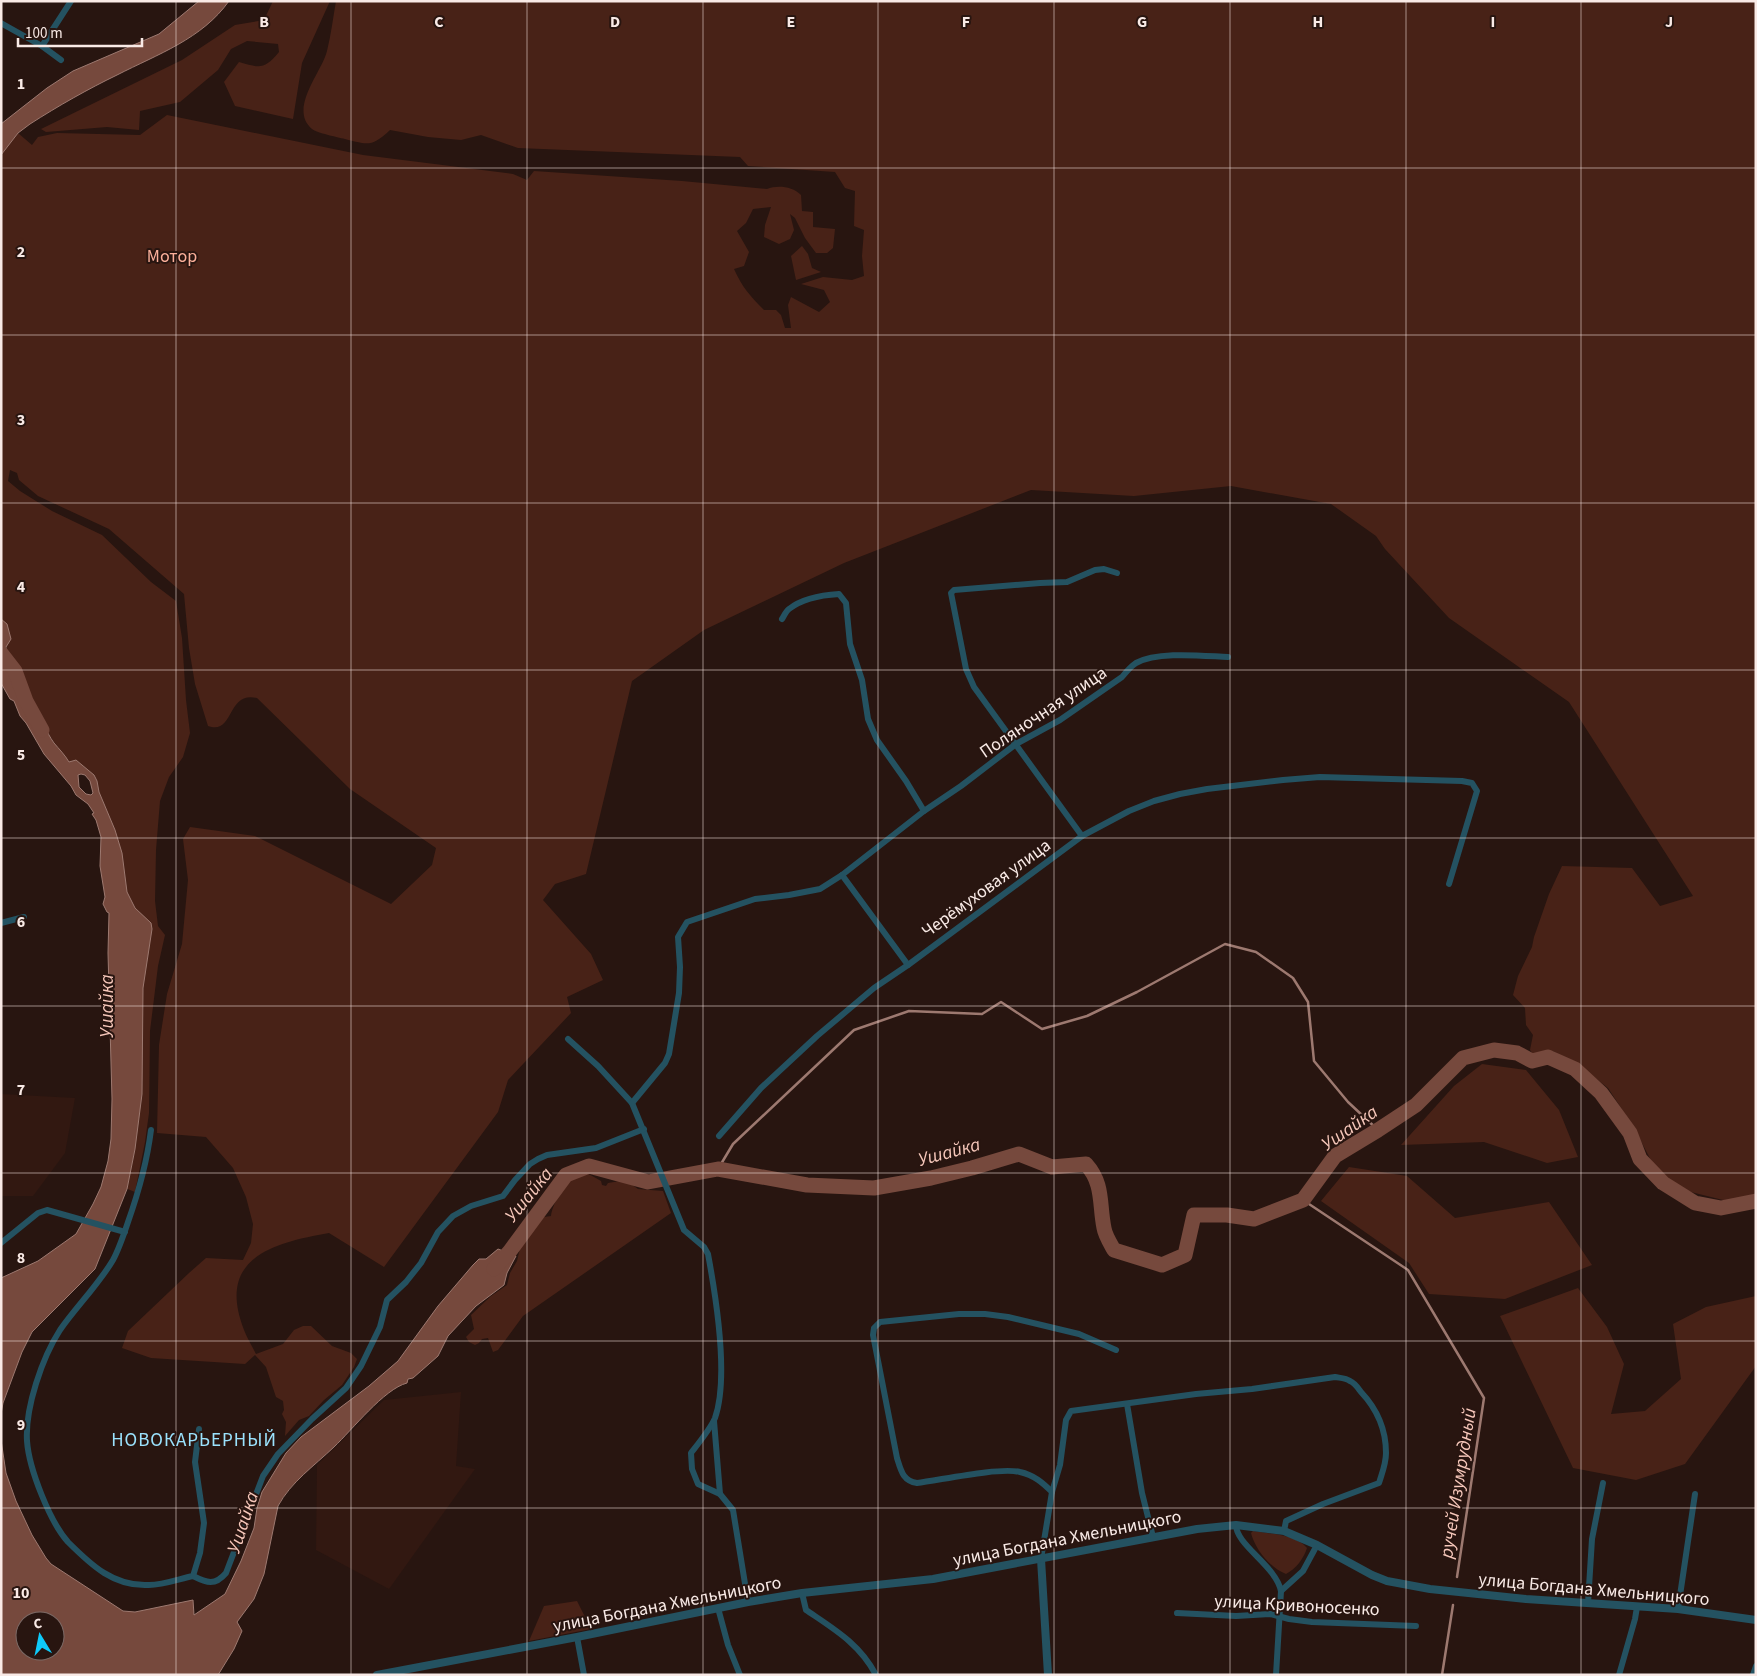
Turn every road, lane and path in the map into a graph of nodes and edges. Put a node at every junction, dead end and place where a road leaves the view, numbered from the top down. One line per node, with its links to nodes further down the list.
1 (71, 1): 3 (street)
2 (1, 23): 3 (street)
3 (42, 46): 4 (street)
4 (61, 60)
5 (1117, 573): 8 (street)
6 (782, 619): 9 (street)
7 (1228, 657): 8 (street, Поляночная улица)
8 (1016, 744): 9 (street, Поляночная улица); 10 (street)
9 (924, 811): 11 (street, Поляночная улица)
10 (1082, 836): 12 (street, Черёмуховая улица); 15 (street, Черёмуховая улица)
11 (842, 875): 15 (street); 17 (street, Поляночная улица)
12 (1449, 884)
13 (24, 917): 14 (street)
14 (1, 923)
15 (908, 964): 20 (street, Черёмуховая улица)
16 (568, 1039): 17 (street)
17 (632, 1103): 18 (street)
18 (644, 1129): 25 (street); 36 (street)
19 (151, 1130): 21 (street)
20 (719, 1136)
21 (123, 1231): 22 (street); 36 (street)
22 (1, 1243)
23 (1116, 1350): 28 (street)
24 (1128, 1404): 28 (street); 32 (street); 33 (street)
25 (714, 1421): 29 (street); 29 (street)
26 (199, 1429): 36 (street)
27 (1603, 1483): 40 (street)
28 (1052, 1492): 35 (street)
29 (720, 1494): 39 (street)
30 (1695, 1494): 43 (street)
31 (1236, 1525): 32 (street, улица Богдана Хмельницкого); 33 (street, улица Богдана Хмельницкого); 37 (street)
32 (1284, 1531): 34 (street, улица Богдана Хмельницкого)
33 (1153, 1537): 35 (street, улица Богдана Хмельницкого)
34 (1317, 1545): 37 (street); 40 (street, улица Богдана Хмельницкого)
35 (1041, 1559): 38 (street, улица Богдана Хмельницкого); 55 (street)
36 (193, 1576)
37 (1281, 1591): 45 (street)
38 (802, 1593): 39 (street, улица Богдана Хмельницкого); 54 (street)
39 (748, 1602): 42 (street, улица Богдана Хмельницкого)
40 (1588, 1603): 41 (street, улица Богдана Хмельницкого)
41 (1637, 1607): 43 (street, улица Богдана Хмельницкого); 57 (street)
42 (718, 1608): 48 (street, улица Богдана Хмельницкого); 53 (street)
43 (1678, 1609): 46 (street, улица Богдана Хмельницкого)
44 (1177, 1613): 45 (street, улица Кривоносенко)
45 (1280, 1616): 47 (street, улица Кривоносенко); 56 (street)
46 (1756, 1620)
47 (1416, 1626)
48 (577, 1637): 50 (street, улица Богдана Хмельницкого); 52 (street)
49 (1756, 1666): 58 (street)
50 (409, 1672): 51 (street, улица Богдана Хмельницкого)
51 (377, 1675)
52 (584, 1675)
53 (740, 1675)
54 (876, 1675)
55 (1048, 1675)
56 (1276, 1675)
57 (1620, 1675)
58 (1753, 1675)

